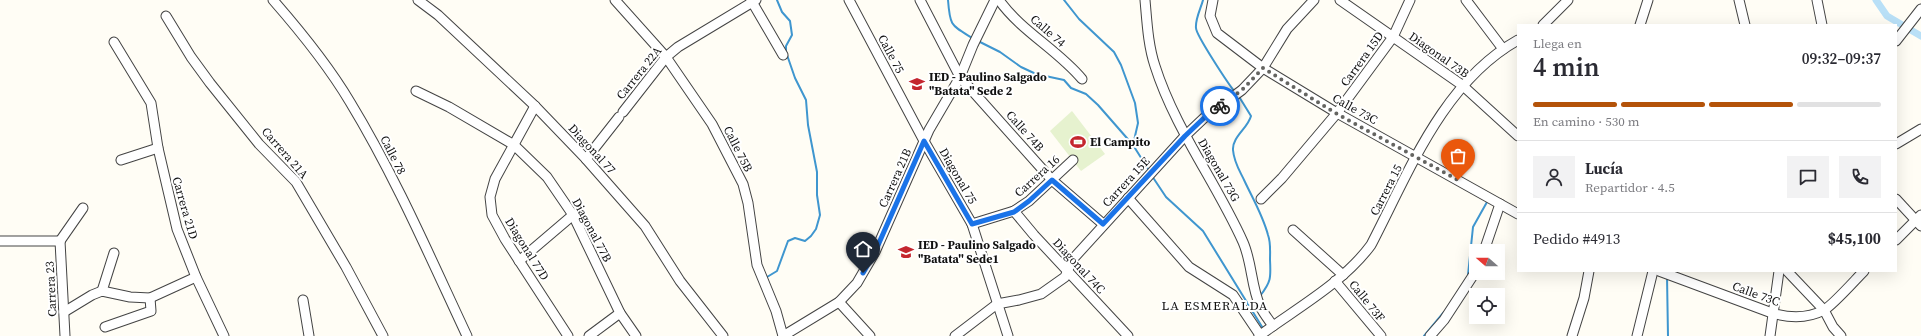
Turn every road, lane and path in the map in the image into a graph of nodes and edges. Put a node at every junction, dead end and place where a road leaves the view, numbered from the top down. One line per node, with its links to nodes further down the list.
1 (273, 0): 98 (street, Calle 78)
2 (418, 0): 37 (street, Diagonal 77)
3 (615, 0): 31 (street, Calle 75B)
4 (849, 0): 42 (street, Calle 75)
5 (920, 0): 33 (street, Calle 74B)
6 (995, 0): 33 (street, Carrera 21B)
7 (999, 0): 34 (street, Calle 74)
8 (1145, 0): 41 (street, Diagonal 73G)
9 (1213, 0): 32 (street, Calle 73C)
10 (1314, 0): 32 (street, Carrera 15E)
11 (1340, 0): 25 (street, Diagonal 73B)
12 (1410, 0): 25 (street, Carrera 15D)
13 (1466, 0): 29 (street)
14 (1568, 0): 21 (street)
15 (1648, 0): 22 (street)
16 (1739, 0): 23 (street)
17 (1817, 0): 24 (street)
18 (753, 1): 30 (street); 31 (street, Carrera 22A)
19 (1921, 9): 26 (street)
20 (166, 16): 97 (street, Carrera 21A)
21 (1544, 24)
22 (1640, 24)
23 (1745, 24)
24 (1822, 24)
25 (1393, 37): 35 (street, Diagonal 73B); 38 (street, Carrera 15D)
26 (1897, 40)
27 (1517, 41): 29 (street, Carrera 15)
28 (114, 42): 45 (street, Carrera 21D)
29 (1503, 49): 35 (street, Carrera 15)
30 (783, 55)
31 (666, 57): 47 (street, Carrera 22A); 103 (street, Calle 75B)
32 (1263, 68): 38 (street, Calle 73C); 41 (street, Carrera 15E)
33 (960, 77): 42 (street, Carrera 21B); 50 (street, Calle 74B)
34 (1082, 79)
35 (1462, 85): 40 (street, Diagonal 73B); 46 (street, Carrera 15)
36 (416, 91): 44 (street, Diagonal 77B)
37 (535, 106): 44 (street, Diagonal 77D); 47 (street, Diagonal 77)
38 (1337, 114): 46 (street, Calle 73C); 52 (street, Carrera 15D)
39 (1921, 129): 43 (street)
40 (1517, 135)
41 (1185, 136): 51 (street, Carrera 15E); 90 (street, Diagonal 73G)
42 (924, 141): 60 (street, Diagonal 75); 83 (street, Carrera 21B)
43 (1897, 143)
44 (514, 145): 58 (street, Diagonal 77B); 68 (street, Diagonal 77D)
45 (158, 148): 48 (street); 77 (street, Carrera 21D)
46 (1417, 157): 54 (street, Calle 73C); 76 (street, Carrera 15)
47 (586, 159): 102 (street, Diagonal 77)
48 (120, 160)
49 (1073, 160): 50 (street, Carrera 16)
50 (1052, 180): 56 (street, Carrera 16); 61 (street, Calle 74B)
51 (1128, 198): 61 (street, Carrera 15E); 93 (street)
52 (1261, 199)
53 (1897, 200): 59 (street)
54 (1500, 204): 57 (street, Calle 73C); 66 (street)
55 (83, 208): 65 (street)
56 (1014, 212): 60 (street, Carrera 16); 69 (street, Diagonal 74C)
57 (1517, 213)
58 (573, 215): 68 (street); 87 (street, Diagonal 77B)
59 (1919, 221): 63 (street)
60 (972, 224): 84 (street, Diagonal 75)
61 (1103, 224): 69 (street, Carrera 15E)
62 (1293, 230): 76 (street, Calle 73F)
63 (1897, 239)
64 (0, 241): 65 (street)
65 (60, 241): 86 (street, Carrera 23)
66 (1486, 244)
67 (114, 254): 80 (street)
68 (519, 261): 99 (street, Diagonal 77D)
69 (1068, 271): 84 (street, Carrera 15E); 92 (street, Diagonal 74C)
70 (1589, 272): 109 (street)
71 (1653, 272): 110 (street)
72 (1779, 272): 88 (street)
73 (1788, 272): 85 (street)
74 (1863, 272): 85 (street)
75 (1664, 273): 88 (street, Calle 73C)
76 (1343, 275): 79 (street, Carrera 15)
77 (196, 277): 81 (street); 95 (street, Carrera 21D)
78 (1470, 280): 108 (street)
79 (1335, 281): 90 (street, Carrera 15); 107 (street, Calle 73F)
80 (102, 291): 81 (street); 86 (street)
81 (150, 298): 89 (street)
82 (303, 300): 96 (street)
83 (839, 302): 103 (street, Carrera 21B); 104 (street)
84 (997, 304): 105 (street, Carrera 15E); 106 (street, Diagonal 75)
85 (1824, 310): 88 (street, Calle 73C); 91 (street)
86 (64, 312): 94 (street, Carrera 23)
87 (620, 313): 100 (street); 101 (street, Diagonal 77B)
88 (1772, 313): 111 (street)
89 (105, 327)
90 (1272, 327): 93 (street, Carrera 15)
91 (1834, 332): 112 (street)
92 (1126, 335)
93 (1260, 335)
94 (65, 336)
95 (224, 336)
96 (309, 336)
97 (383, 336)
98 (467, 336)
99 (568, 336)
100 (590, 336)
101 (636, 336)
102 (723, 336)
103 (783, 336)
104 (870, 336)
105 (954, 336)
106 (1008, 336)
107 (1381, 336)
108 (1430, 336)
109 (1572, 336)
110 (1637, 336)
111 (1770, 336)
112 (1841, 336)

